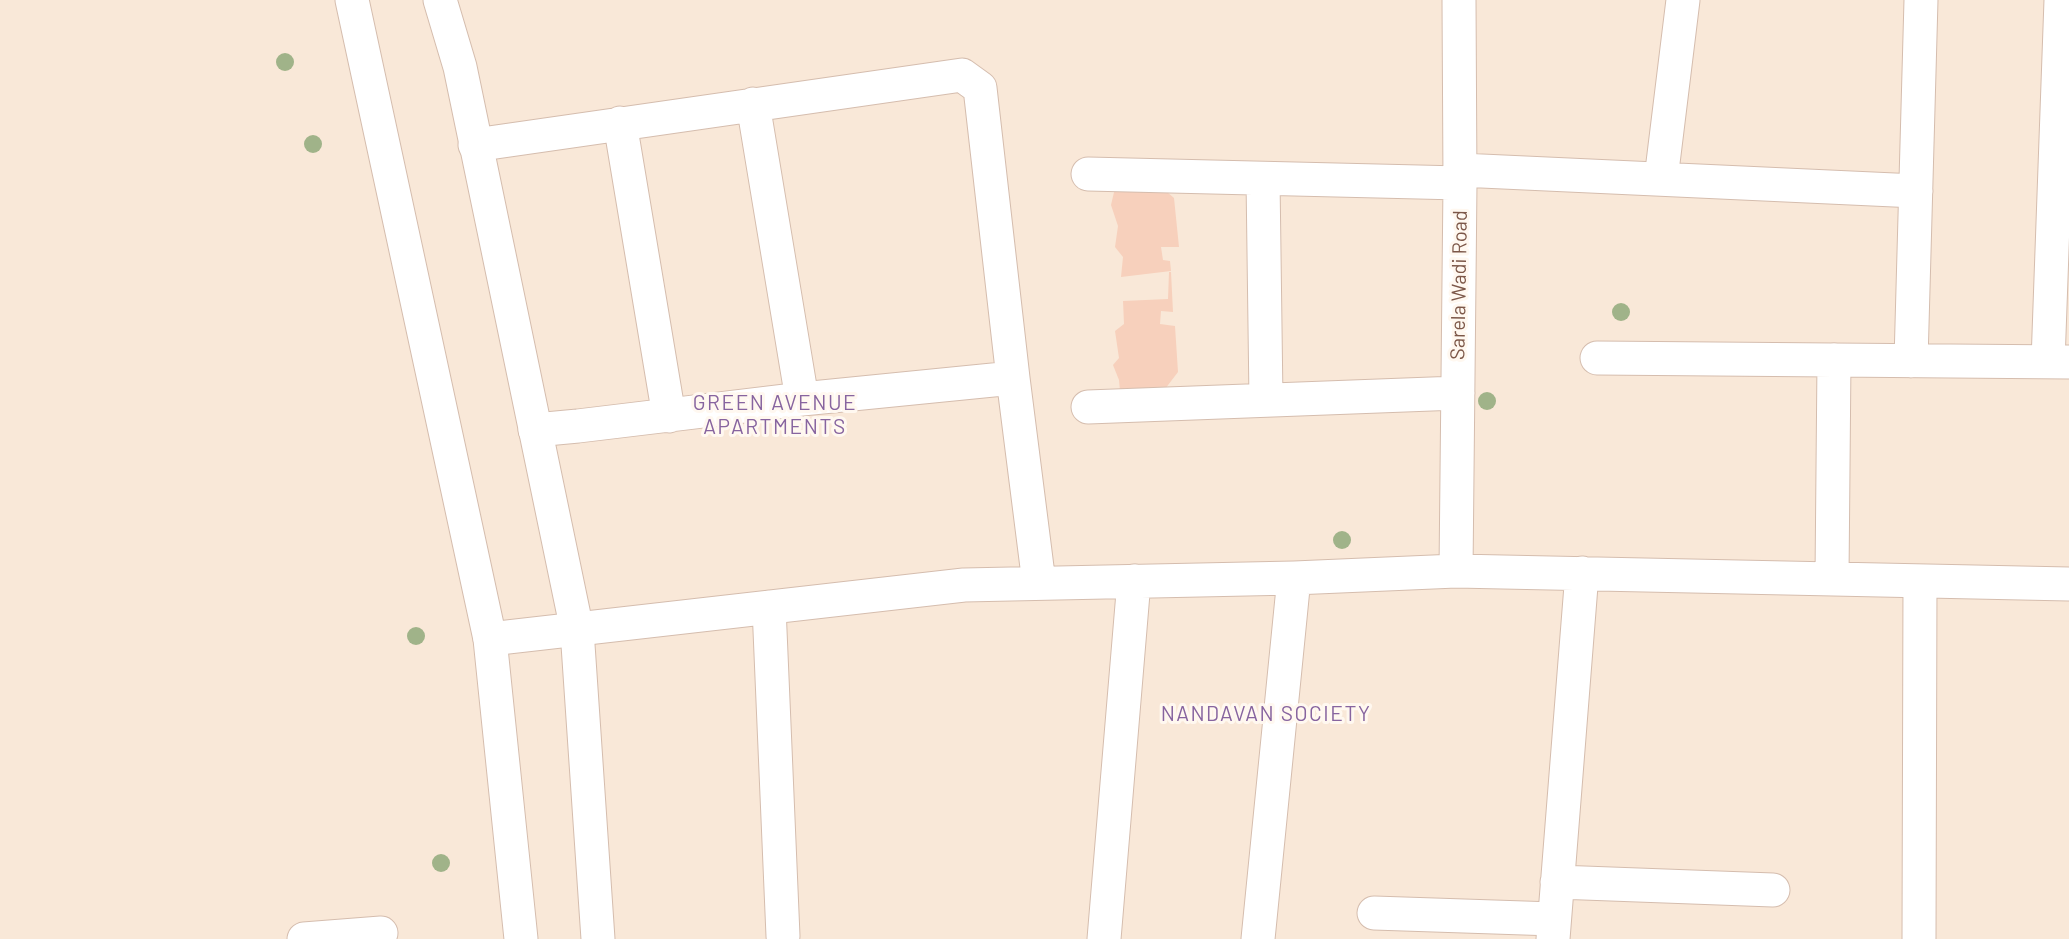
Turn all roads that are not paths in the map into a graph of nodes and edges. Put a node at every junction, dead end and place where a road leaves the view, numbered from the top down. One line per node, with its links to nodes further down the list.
1 (352, 0): 36 (street)
2 (441, 0): 9 (street)
3 (1459, 0): 11 (street, Sarela Wadi Road)
4 (1683, 0): 13 (street)
5 (1921, 0): 14 (street)
6 (2061, 0): 18 (street)
7 (753, 104): 8 (street); 19 (street); 21 (street)
8 (620, 123): 9 (street); 24 (street)
9 (475, 145): 25 (street)
10 (1088, 174): 12 (street)
11 (1460, 176): 12 (street); 13 (street); 20 (street, Sarela Wadi Road)
12 (1263, 178): 22 (street)
13 (1661, 179): 14 (street)
14 (1916, 191): 17 (street)
15 (1597, 358): 16 (street)
16 (1834, 360): 17 (street); 29 (street)
17 (1911, 361): 18 (street)
18 (2058, 362)
19 (1013, 378): 21 (street); 32 (street)
20 (1458, 393): 22 (street); 26 (street, Sarela Wadi Road)
21 (802, 399): 24 (street)
22 (1266, 400): 23 (street)
23 (1088, 407)
24 (669, 416): 25 (street)
25 (535, 430): 35 (street)
26 (1456, 571): 27 (street); 28 (street)
27 (1582, 573): 29 (street); 37 (street)
28 (1294, 578): 30 (street); 47 (street)
29 (1832, 578): 31 (street)
30 (1134, 581): 32 (street); 46 (street)
31 (1920, 581): 33 (street); 48 (street)
32 (1039, 584): 34 (street)
33 (2069, 584)
34 (769, 607): 35 (street); 42 (street)
35 (577, 630): 36 (street); 45 (street)
36 (490, 639): 44 (street)
37 (1557, 882): 38 (street); 40 (street)
38 (1773, 890)
39 (1374, 913): 40 (street)
40 (1553, 929)
41 (381, 933): 43 (street)
42 (783, 936)
43 (304, 939)
44 (522, 939)
45 (598, 939)
46 (1104, 939)
47 (1258, 939)
48 (1919, 939)

